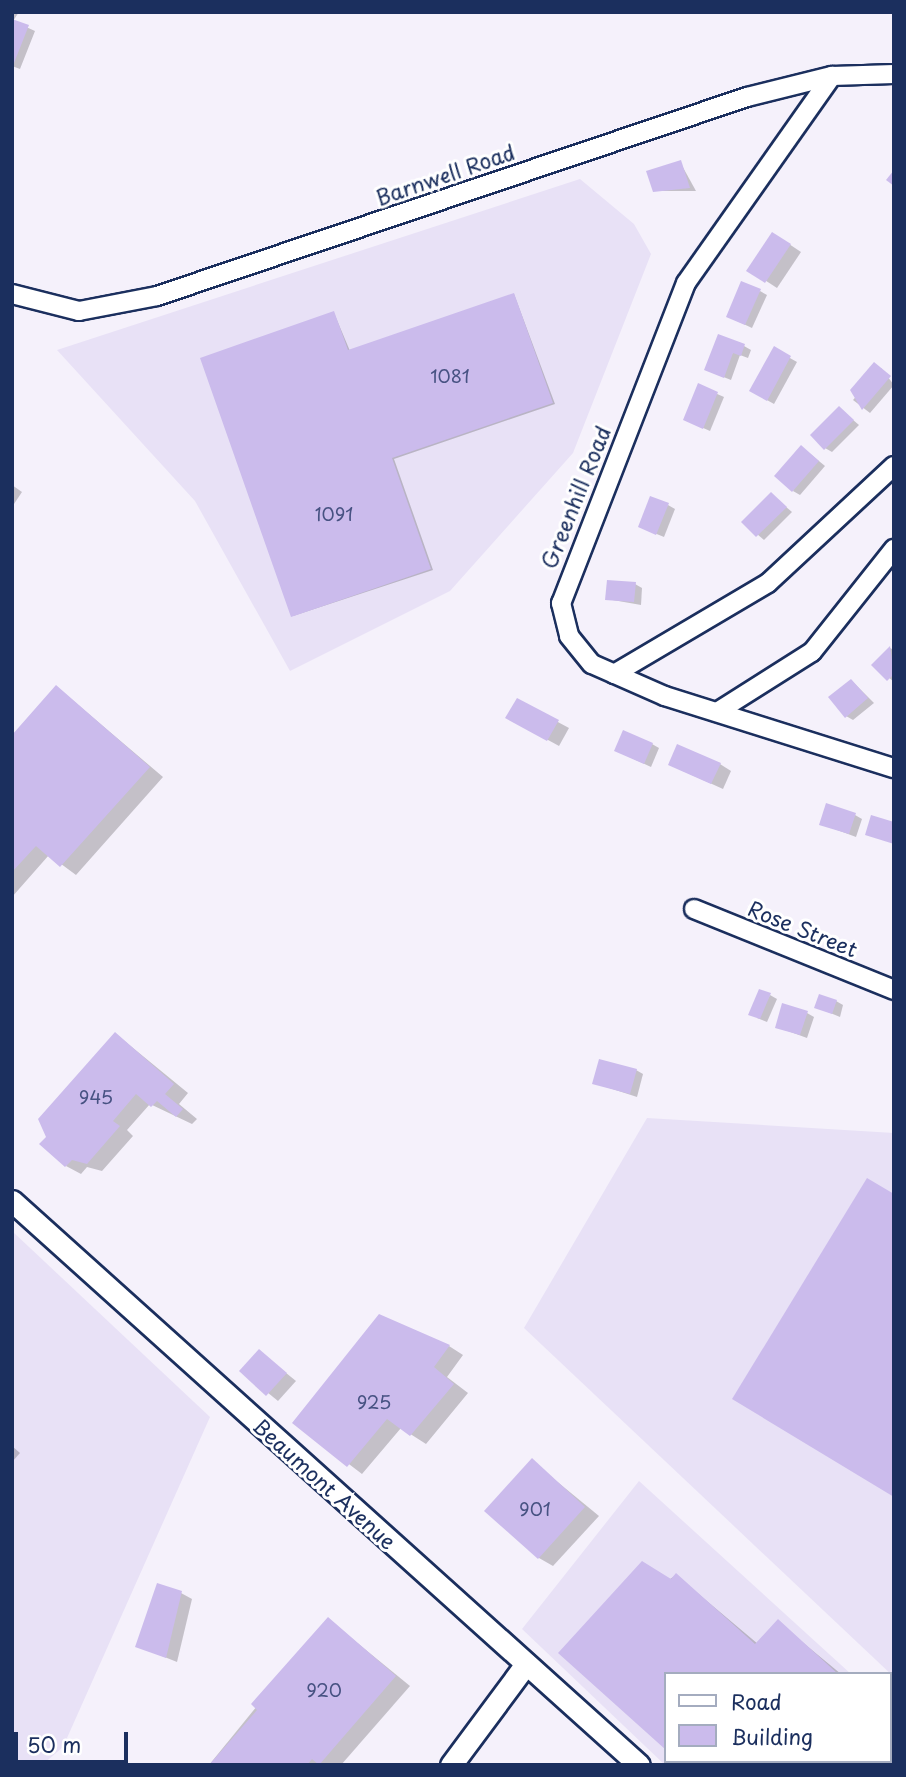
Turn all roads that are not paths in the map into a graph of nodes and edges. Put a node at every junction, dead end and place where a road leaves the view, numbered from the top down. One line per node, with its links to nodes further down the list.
1 (894, 74): 2 (street, Barnwell Road)
2 (832, 76): 3 (street, Barnwell Road); 6 (street, Greenhill Road)
3 (12, 294)
4 (894, 466): 6 (street)
5 (894, 549): 7 (street)
6 (614, 674): 7 (street, Greenhill Road)
7 (718, 712): 8 (street, Greenhill Road)
8 (894, 768)
9 (694, 909): 10 (street, Rose Street)
10 (894, 990)
11 (12, 1201): 12 (street, Beaumont Avenue)
12 (526, 1664): 13 (street); 14 (street, Beaumont Avenue)
13 (451, 1765)
14 (639, 1765)

